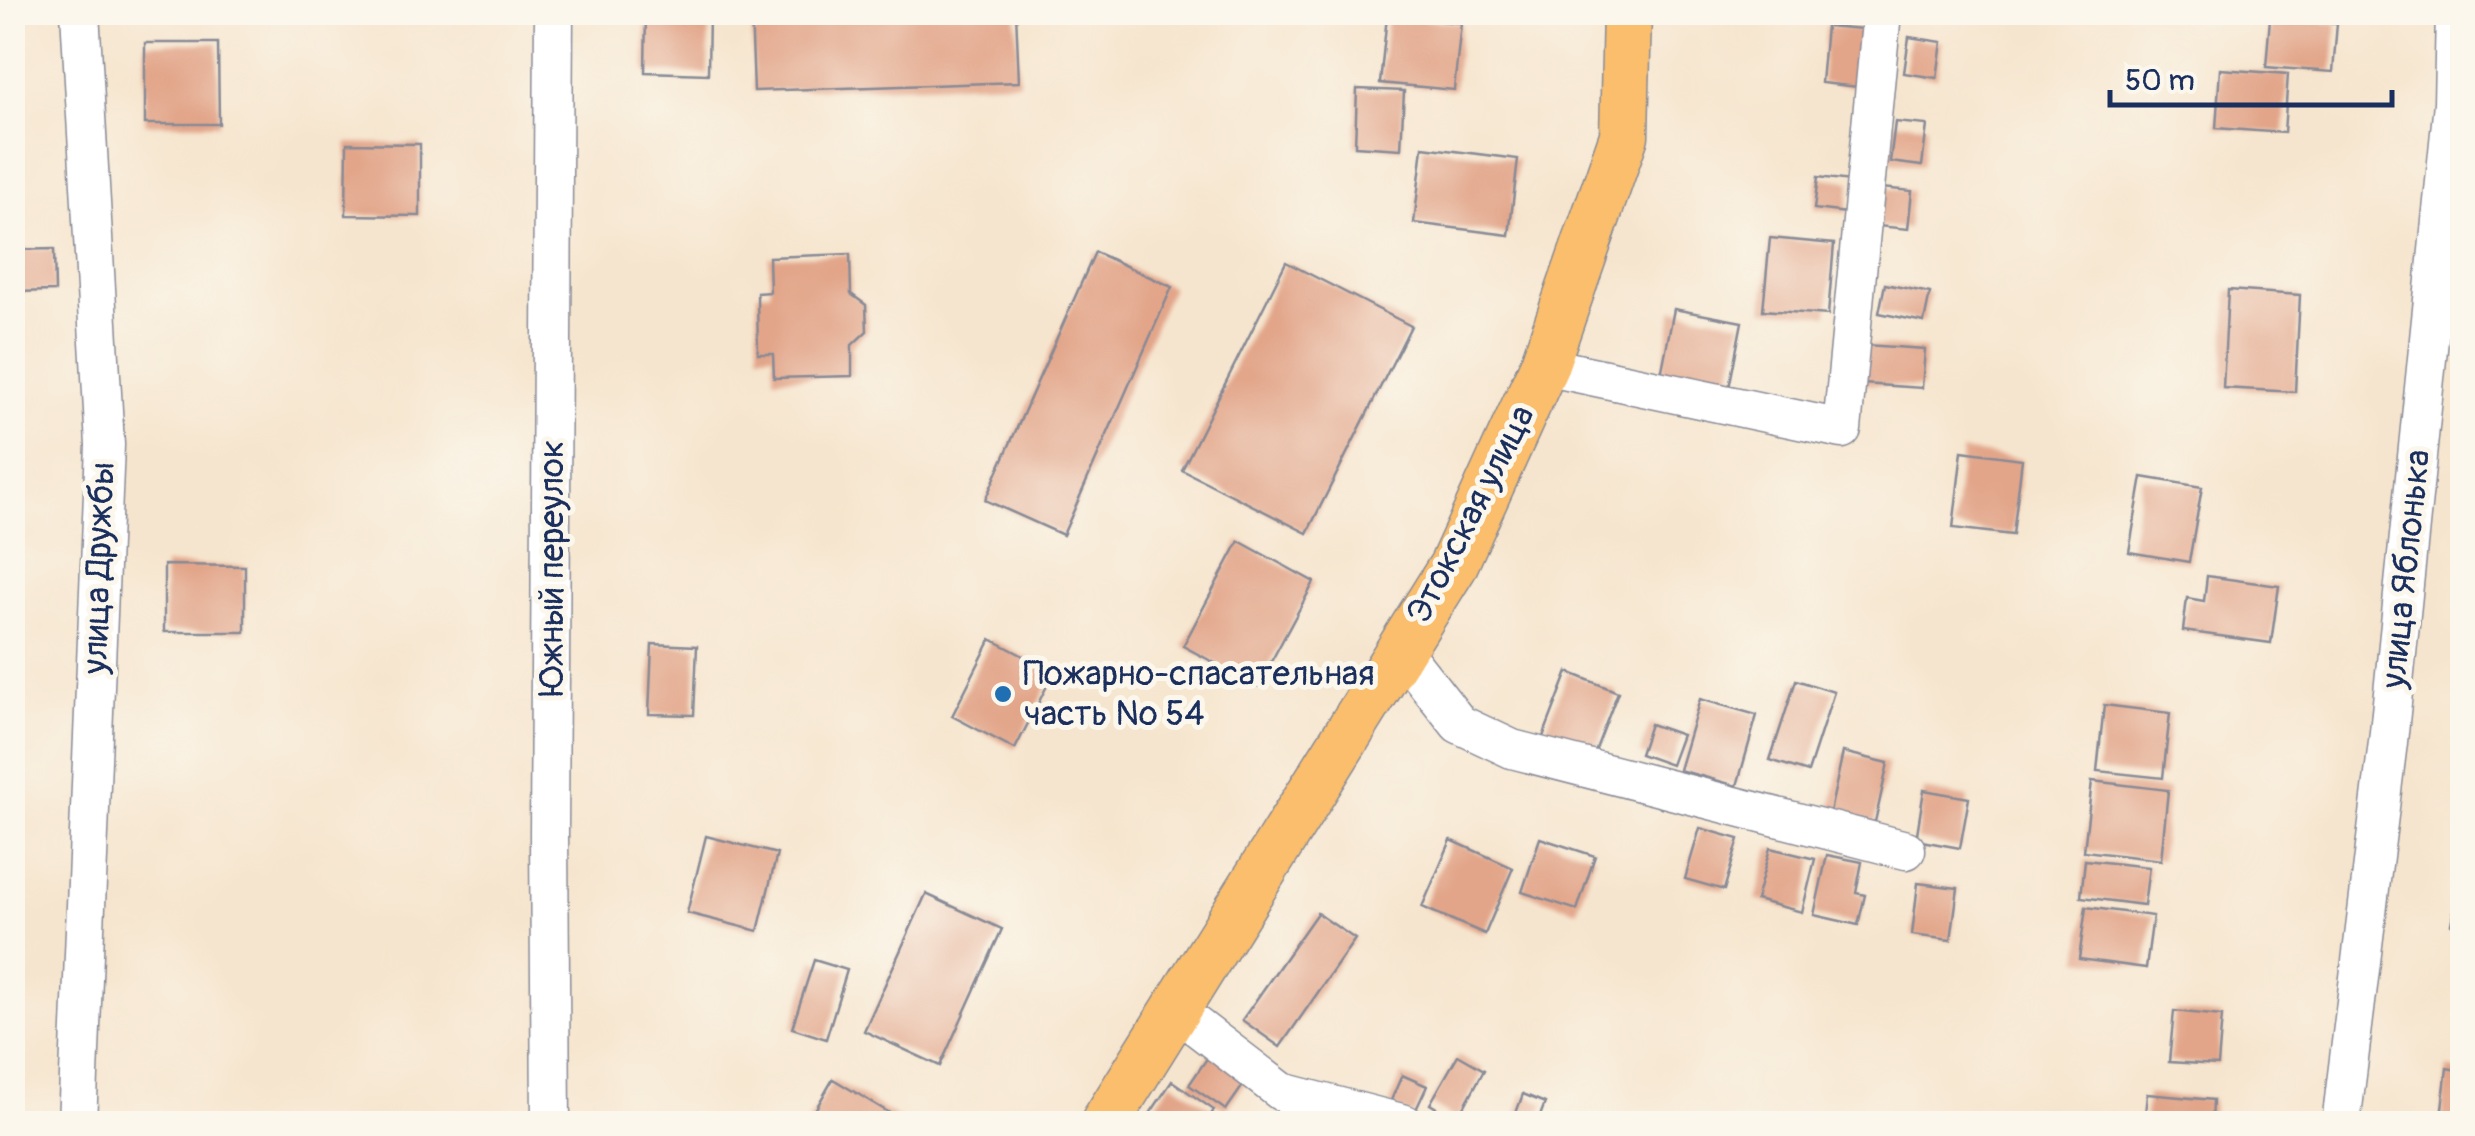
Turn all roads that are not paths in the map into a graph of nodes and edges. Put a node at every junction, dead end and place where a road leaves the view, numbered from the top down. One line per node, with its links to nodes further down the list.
1 (80, 12): 10 (street, улица Дружбы)
2 (554, 12): 11 (street, Южный переулок)
3 (1626, 12): 6 (main road, Этокская улица)
4 (1882, 12): 6 (street)
5 (2455, 12): 14 (street, улица Яблонька)
6 (1544, 366): 7 (main road, Этокская улица)
7 (1401, 650): 8 (street); 9 (main road, Этокская улица)
8 (1906, 850)
9 (1175, 1010): 12 (main road, Этокская улица); 13 (street)
10 (76, 1124)
11 (551, 1124)
12 (1104, 1124)
13 (1405, 1124)
14 (2341, 1124)

